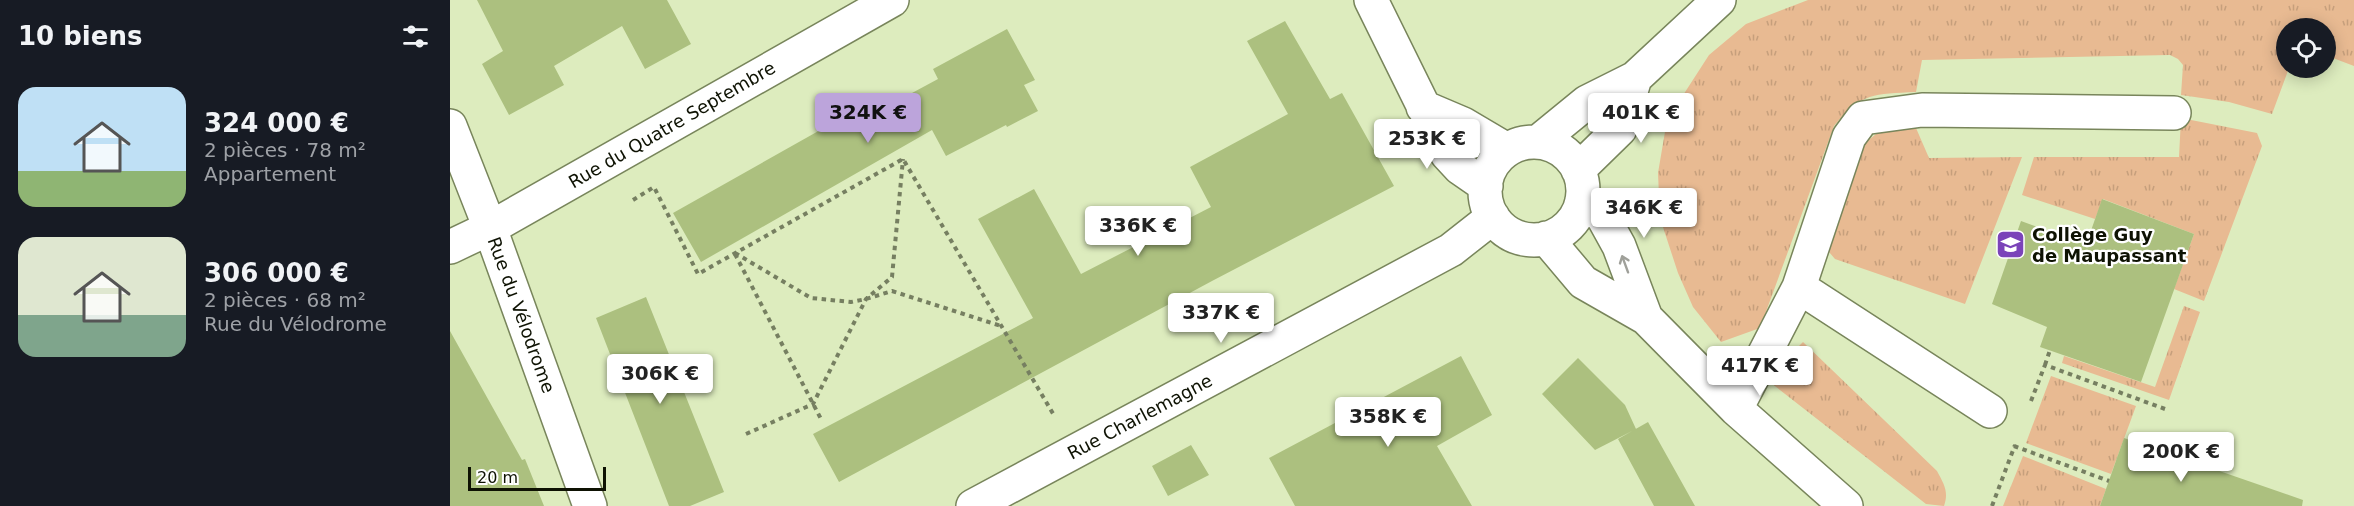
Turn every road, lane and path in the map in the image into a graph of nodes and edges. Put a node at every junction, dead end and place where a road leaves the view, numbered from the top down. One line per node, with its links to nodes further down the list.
1 (892, 0): 14 (street, Rue du Quatre Septembre)
2 (1371, 0): 5 (street)
3 (1719, 0): 4 (street)
4 (1635, 78): 8 (street); 11 (street)
5 (1423, 107): 9 (street); 13 (street)
6 (2174, 113): 18 (street)
7 (450, 126): 14 (street, Rue du Vélodrome)
8 (1538, 142): 9 (street); 11 (street)
9 (1507, 150): 13 (street)
10 (903, 159): 17 (path); 19 (path); 21 (path)
11 (1580, 185): 15 (street); 20 (street, one-way to 11)
12 (633, 200): 17 (path)
13 (1489, 201): 15 (street); 33 (street, Rue Charlemagne)
14 (490, 228): 16 (street, Rue du Quatre Septembre); 35 (street, Rue du Vélodrome)
15 (1546, 238): 20 (street)
16 (450, 247)
17 (735, 253): 19 (path); 24 (path)
18 (1799, 287): 26 (street); 28 (street)
19 (866, 299): 21 (path); 24 (path)
20 (1646, 318): 26 (street)
21 (1001, 326): 33 (path)
22 (2050, 350): 23 (path)
23 (2044, 365): 25 (path); 27 (path)
24 (813, 404): 29 (path); 30 (path)
25 (2030, 406)
26 (1736, 409): 37 (street)
27 (2165, 409)
28 (1990, 411)
29 (821, 419)
30 (746, 434)
31 (2018, 436): 32 (path)
32 (2014, 446): 34 (path); 38 (path)
33 (1075, 452): 36 (street, Rue Charlemagne)
34 (2109, 481)
35 (590, 506)
36 (972, 506)
37 (1846, 506)
38 (1992, 506)

